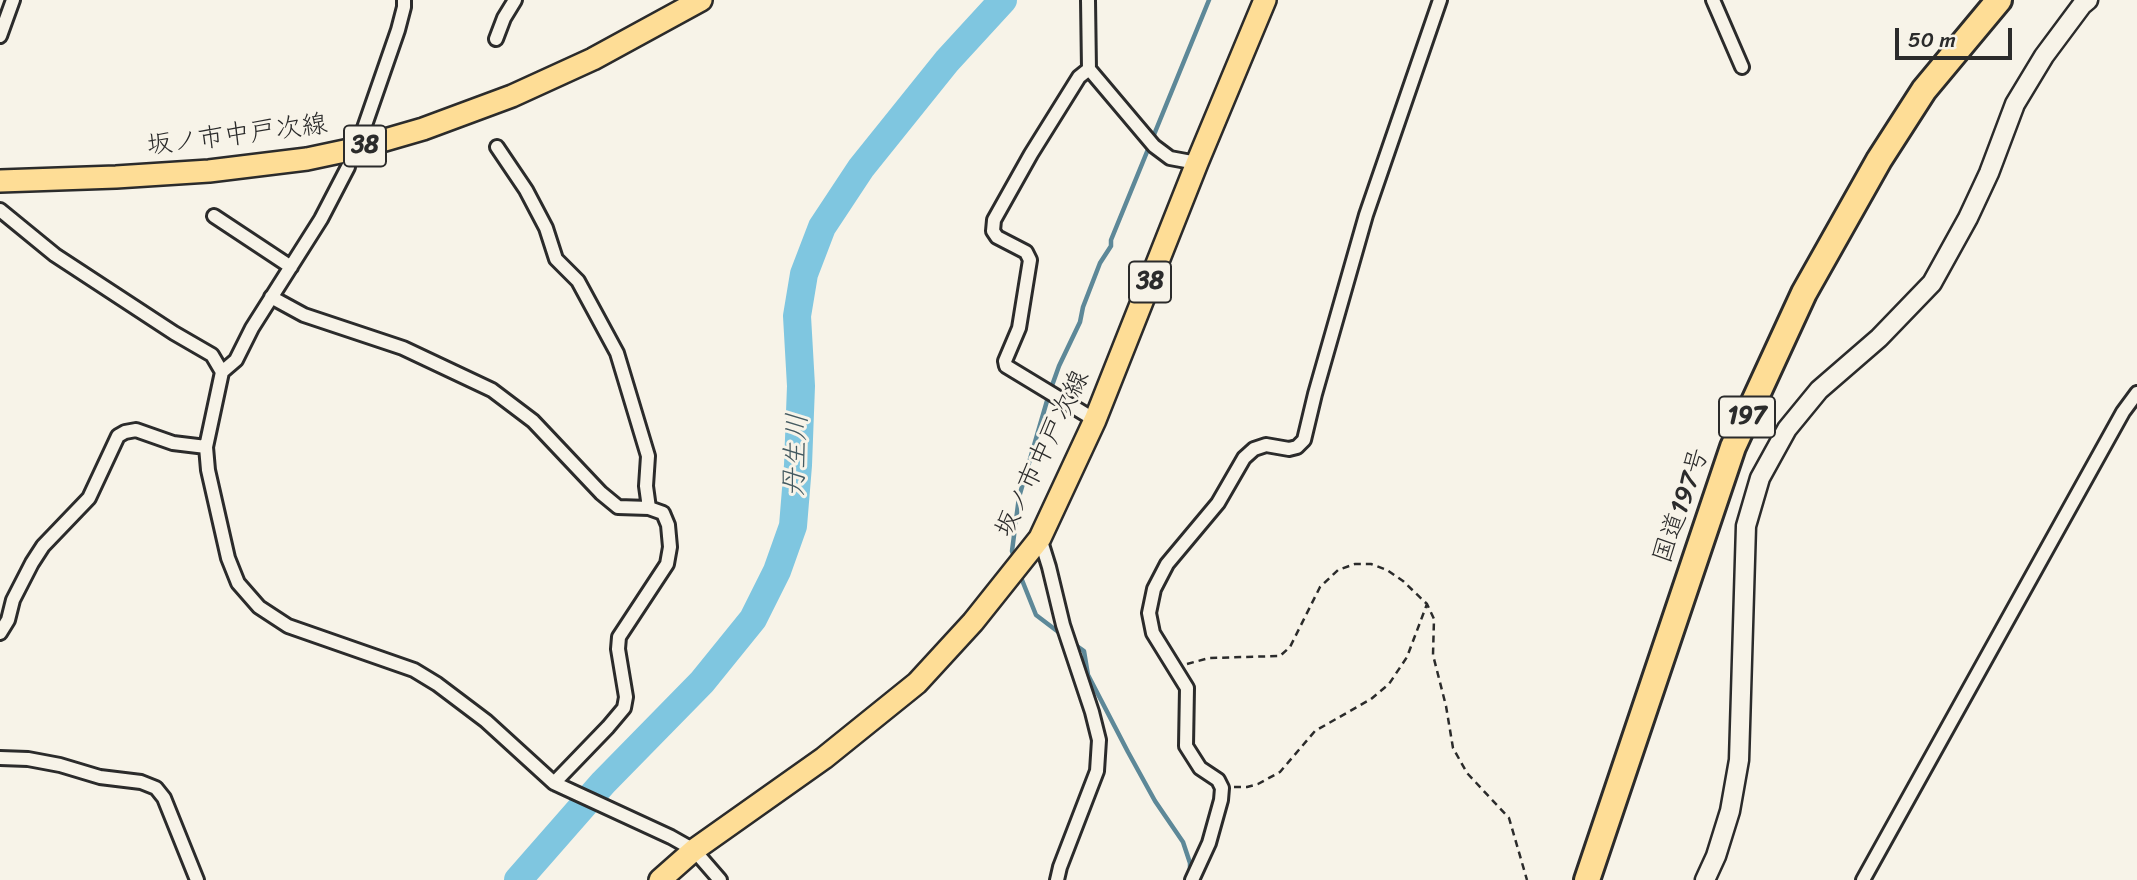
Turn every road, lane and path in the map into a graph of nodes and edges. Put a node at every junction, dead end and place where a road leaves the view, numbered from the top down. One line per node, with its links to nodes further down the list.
1 (13, 0): 11 (street)
2 (404, 0): 15 (street)
3 (515, 0): 12 (street)
4 (701, 0): 19 (main road, 坂ノ市中戸次線 / 38)
5 (1088, 0): 14 (street)
6 (1265, 0): 17 (main road, 坂ノ市中戸次線 / 38)
7 (1440, 0): 33 (street)
8 (1713, 0): 13 (street)
9 (1999, 0): 44 (highway, 国道197号 / 197)
10 (2088, 0): 45 (street)
11 (0, 36)
12 (496, 39)
13 (1742, 67)
14 (1089, 69): 17 (street); 26 (street)
15 (365, 128)
16 (497, 148): 28 (street)
17 (1197, 163): 26 (main road, 坂ノ市中戸次線 / 38)
18 (348, 167): 22 (street)
19 (0, 181)
20 (0, 211): 24 (street)
21 (214, 216): 22 (street)
22 (291, 267): 23 (street)
23 (271, 297): 24 (street); 28 (street)
24 (222, 372): 27 (street)
25 (2137, 393): 46 (street)
26 (1095, 420): 29 (main road, 坂ノ市中戸次線 / 38)
27 (206, 447): 31 (street); 35 (street)
28 (649, 508): 35 (street)
29 (1040, 538): 37 (main road, 坂ノ市中戸次線 / 38); 41 (street)
30 (1427, 604): 33 (path); 36 (path); 43 (path)
31 (5, 613): 32 (street)
32 (0, 633)
33 (1167, 657): 36 (street)
34 (0, 758): 38 (street)
35 (556, 784): 37 (street)
36 (1222, 788): 42 (street)
37 (694, 850): 39 (main road, 坂ノ市中戸次線 / 38); 40 (street)
38 (197, 880)
39 (660, 880)
40 (720, 880)
41 (1057, 880)
42 (1192, 880)
43 (1527, 880)
44 (1587, 880)
45 (1705, 880)
46 (1863, 880)

